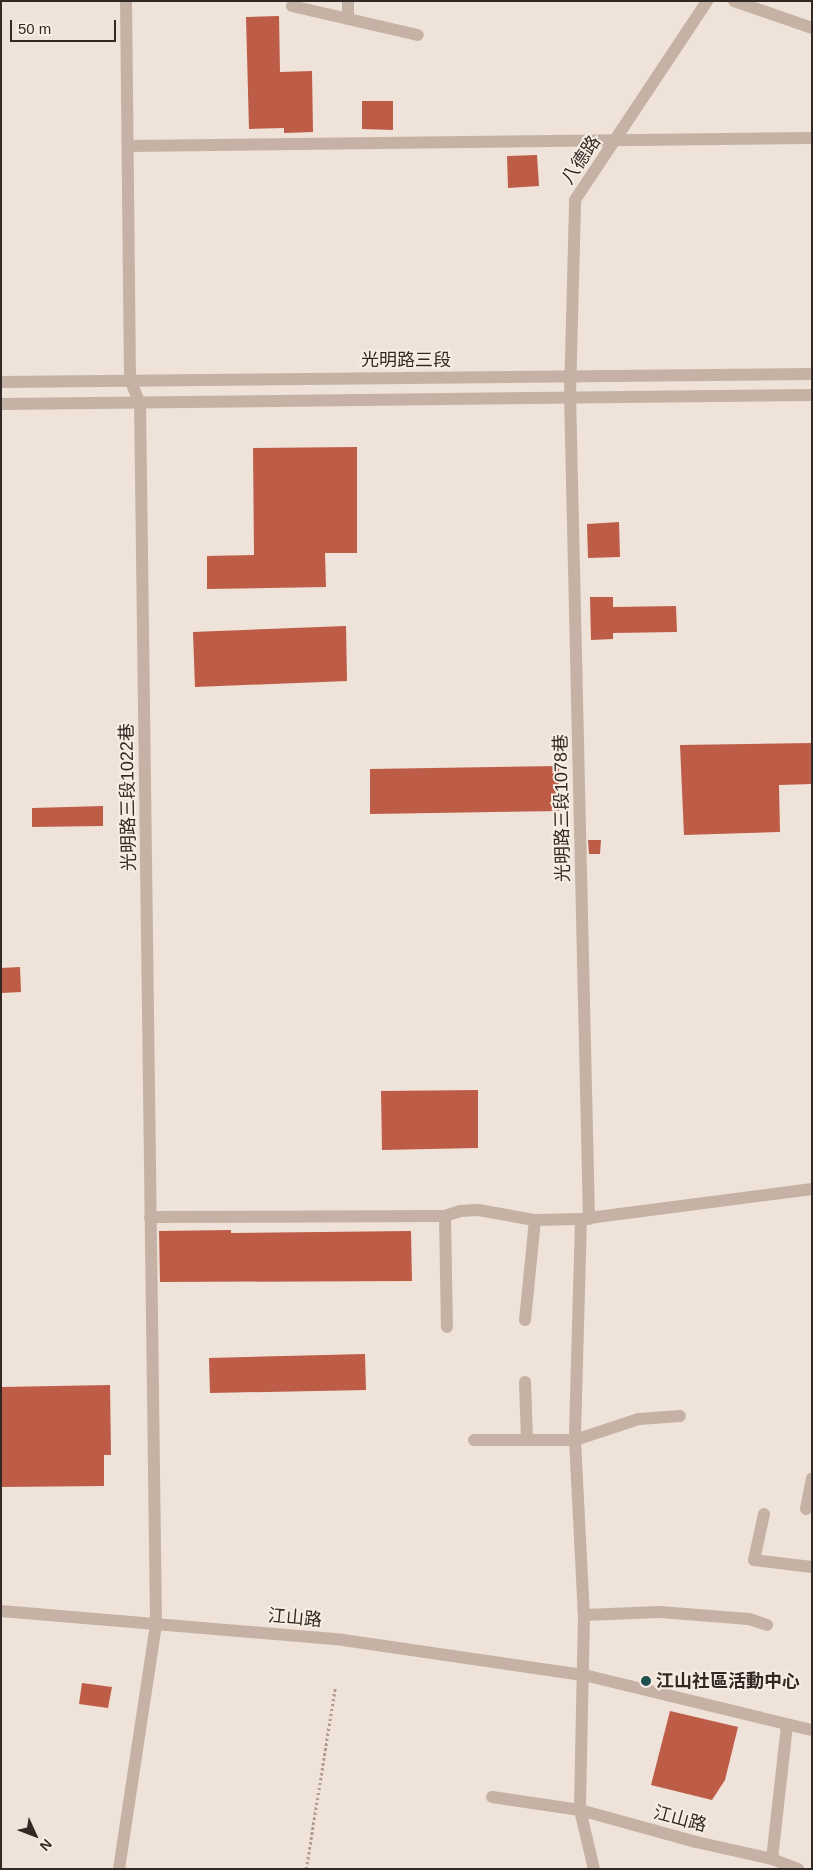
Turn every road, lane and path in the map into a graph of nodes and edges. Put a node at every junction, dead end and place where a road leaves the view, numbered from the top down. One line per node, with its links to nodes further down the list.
1 (126, 1): 11 (street)
2 (348, 1): 6 (street)
3 (707, 1): 10 (street, 八德路)
4 (734, 1): 7 (street)
5 (292, 6): 6 (street)
6 (348, 19): 8 (street)
7 (812, 28)
8 (418, 35)
9 (812, 138): 10 (street)
10 (616, 139): 11 (street); 13 (street, 八德路)
11 (134, 146): 14 (street)
12 (812, 374): 13 (street, 光明路三段)
13 (570, 377): 14 (street, 光明路三段); 17 (street, 八德路)
14 (130, 379): 15 (street, 光明路三段); 19 (street, 光明路三段1022巷)
15 (1, 382)
16 (812, 395): 17 (street)
17 (570, 396): 19 (street); 23 (street, 光明路三段1078巷)
18 (1, 404): 19 (street)
19 (140, 404): 22 (street, 光明路三段1022巷)
20 (812, 1189): 23 (street)
21 (445, 1216): 22 (street); 24 (street); 26 (street)
22 (150, 1217): 38 (street, 光明路三段1022巷)
23 (585, 1219): 24 (street); 31 (street, 光明路三段1078巷)
24 (534, 1220): 25 (street)
25 (525, 1320)
26 (447, 1328)
27 (525, 1382): 30 (street)
28 (680, 1416): 31 (street)
29 (474, 1440): 30 (street)
30 (527, 1440): 31 (street)
31 (575, 1440): 37 (street, 光明路三段1078巷)
32 (812, 1479): 33 (street)
33 (806, 1509)
34 (764, 1514): 35 (street)
35 (812, 1567)
36 (1, 1611): 38 (street, 江山路)
37 (584, 1615): 39 (street); 40 (street, 光明路三段1078巷)
38 (156, 1623): 40 (street, 江山路); 47 (street, 光明路三段1022巷)
39 (767, 1625)
40 (584, 1675): 42 (street, 江山路); 45 (street)
41 (335, 1687): 48 (path)
42 (787, 1724): 43 (street, 江山路); 46 (street)
43 (812, 1730)
44 (492, 1797): 45 (street, 江山路)
45 (580, 1810): 46 (street, 江山路); 49 (street)
46 (772, 1859): 50 (street, 江山路)
47 (119, 1869)
48 (306, 1869)
49 (594, 1869)
50 (798, 1869)

